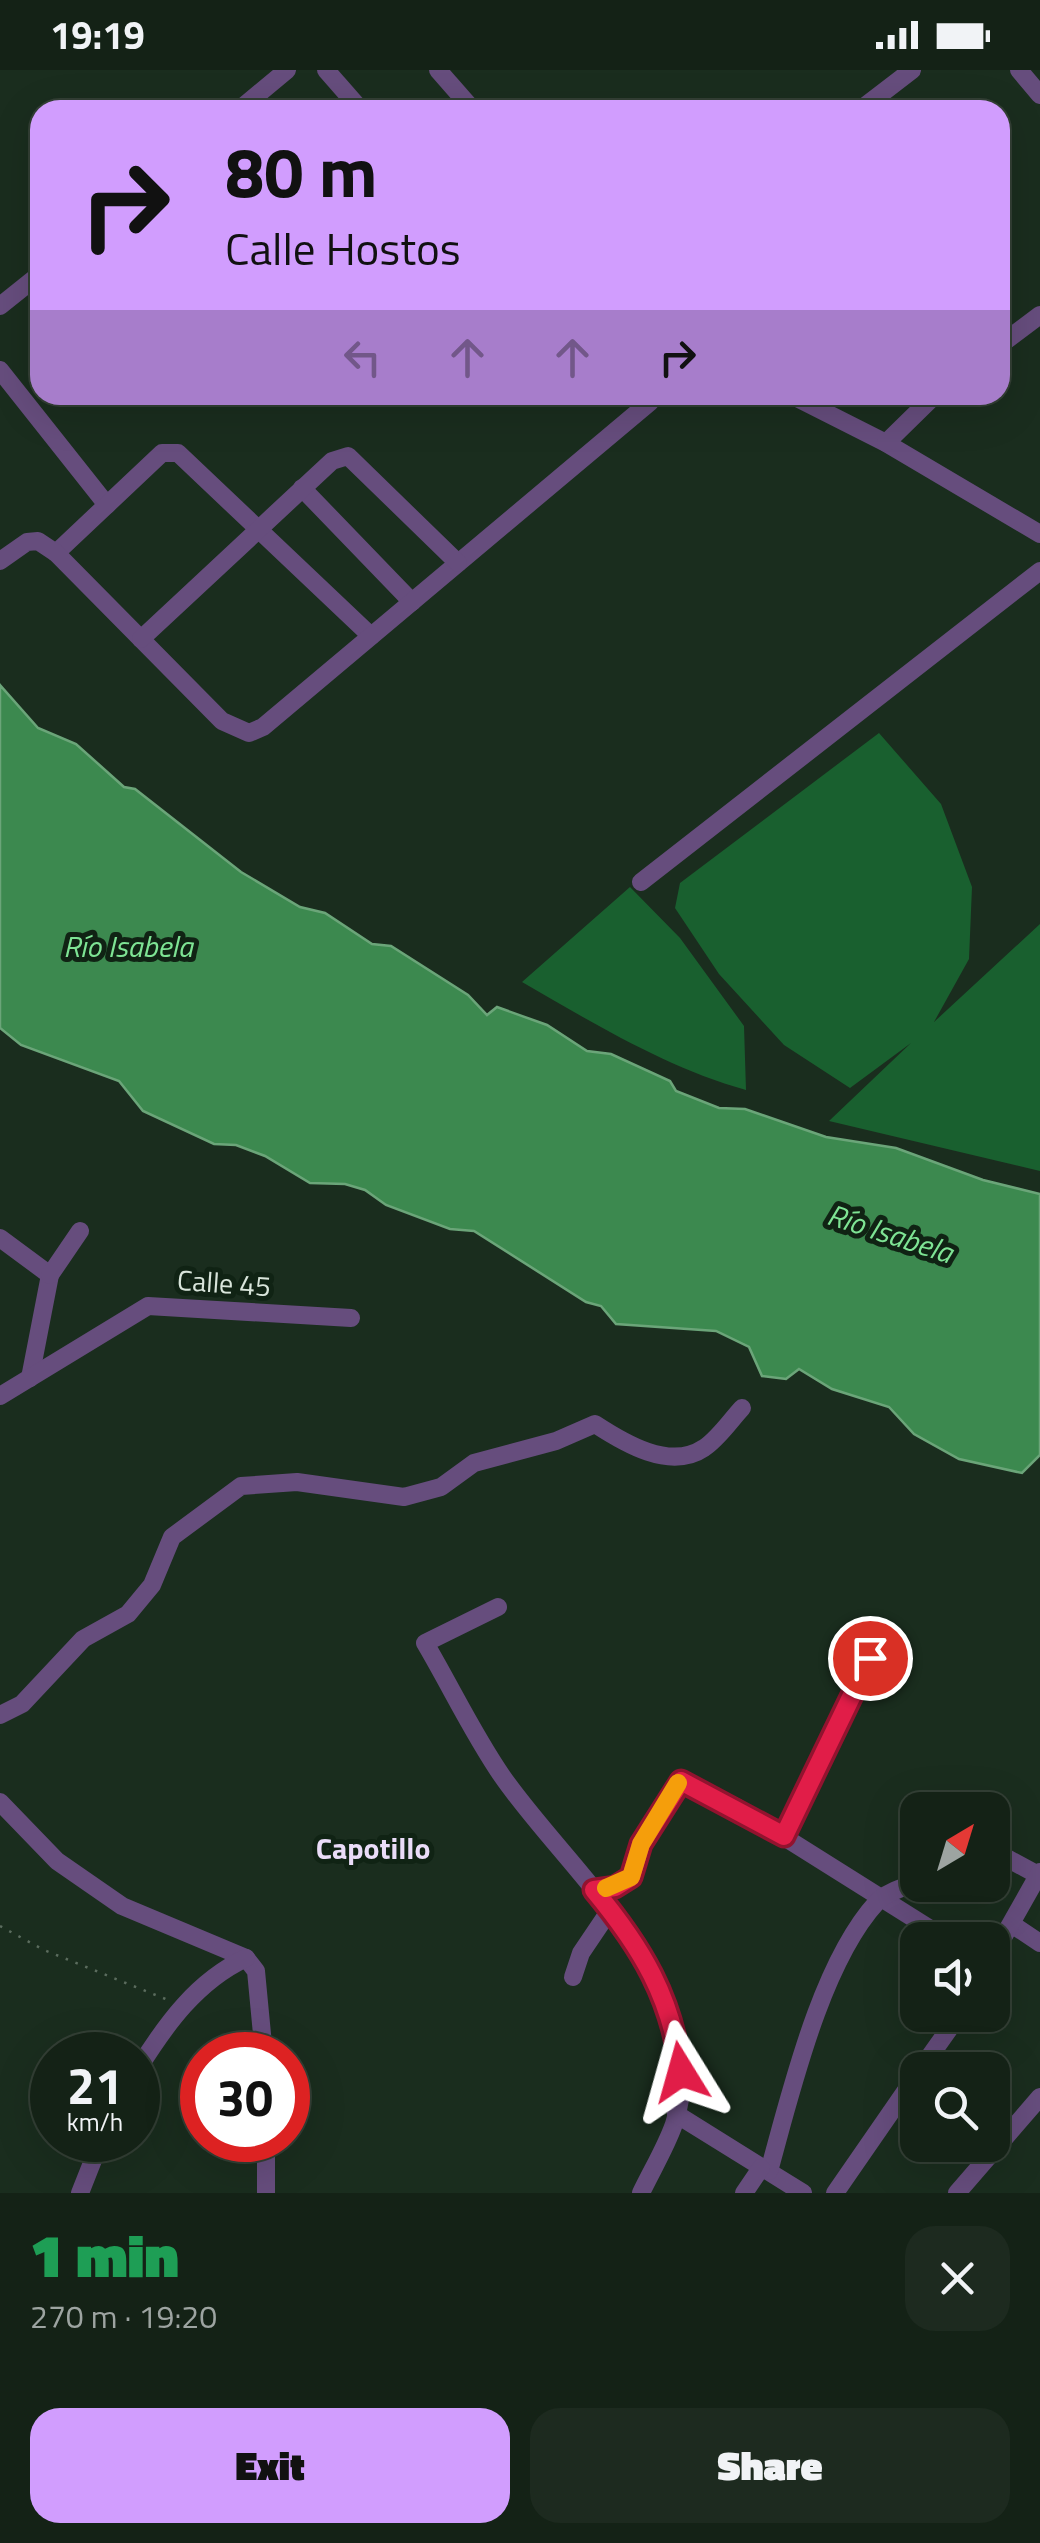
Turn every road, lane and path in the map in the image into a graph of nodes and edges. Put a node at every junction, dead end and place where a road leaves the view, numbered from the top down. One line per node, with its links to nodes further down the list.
1 (288, 70): 7 (street)
2 (326, 70): 8 (street)
3 (912, 70): 10 (street)
4 (1019, 70): 6 (street)
5 (447, 73): 9 (street)
6 (1040, 95)
7 (251, 100)
8 (352, 100)
9 (465, 100)
10 (873, 100)
11 (30, 282): 12 (street)
12 (0, 306)
13 (1040, 314): 14 (street)
14 (1010, 336)
15 (0, 370): 21 (street)
16 (646, 405): 26 (street)
17 (811, 405): 19 (street)
18 (925, 405): 19 (street)
19 (886, 443): 23 (street)
20 (302, 488): 22 (street); 26 (street); 28 (street)
21 (108, 505): 22 (street); 24 (street)
22 (259, 530): 29 (street); 30 (street)
23 (1040, 534)
24 (56, 553): 25 (street); 30 (street)
25 (0, 561)
26 (458, 563): 28 (street)
27 (1040, 571): 31 (street)
28 (412, 602): 29 (street)
29 (371, 636): 30 (street)
30 (141, 638)
31 (641, 882)
32 (80, 1232): 34 (street)
33 (0, 1238): 34 (street)
34 (50, 1275): 36 (street)
35 (351, 1318): 36 (street, Calle 45)
36 (30, 1378): 37 (street, Calle 45)
37 (0, 1396)
38 (742, 1408): 41 (street)
39 (498, 1607): 46 (street)
40 (870, 1658): 43 (street)
41 (0, 1715)
42 (0, 1802): 55 (street)
43 (784, 1836): 46 (street); 48 (street)
44 (1010, 1859): 45 (street)
45 (1039, 1873): 52 (street)
46 (594, 1890): 49 (street)
47 (900, 1890): 48 (street)
48 (878, 1900): 50 (street); 65 (street)
49 (610, 1910): 56 (street); 62 (street)
50 (916, 1922)
51 (0, 1926): 57 (path)
52 (1013, 1926): 53 (street); 54 (street)
53 (1010, 1930)
54 (1040, 1942)
55 (246, 1958): 57 (street); 58 (street)
56 (573, 1978)
57 (182, 2007): 59 (street)
58 (262, 2032)
59 (160, 2038)
60 (1040, 2097): 72 (street)
61 (900, 2099): 71 (street)
62 (676, 2114): 65 (street); 68 (street)
63 (92, 2162): 66 (street)
64 (266, 2162): 67 (street)
65 (765, 2169): 69 (street); 70 (street)
66 (80, 2193)
67 (266, 2193)
68 (642, 2193)
69 (744, 2193)
70 (803, 2193)
71 (835, 2193)
72 (957, 2193)

